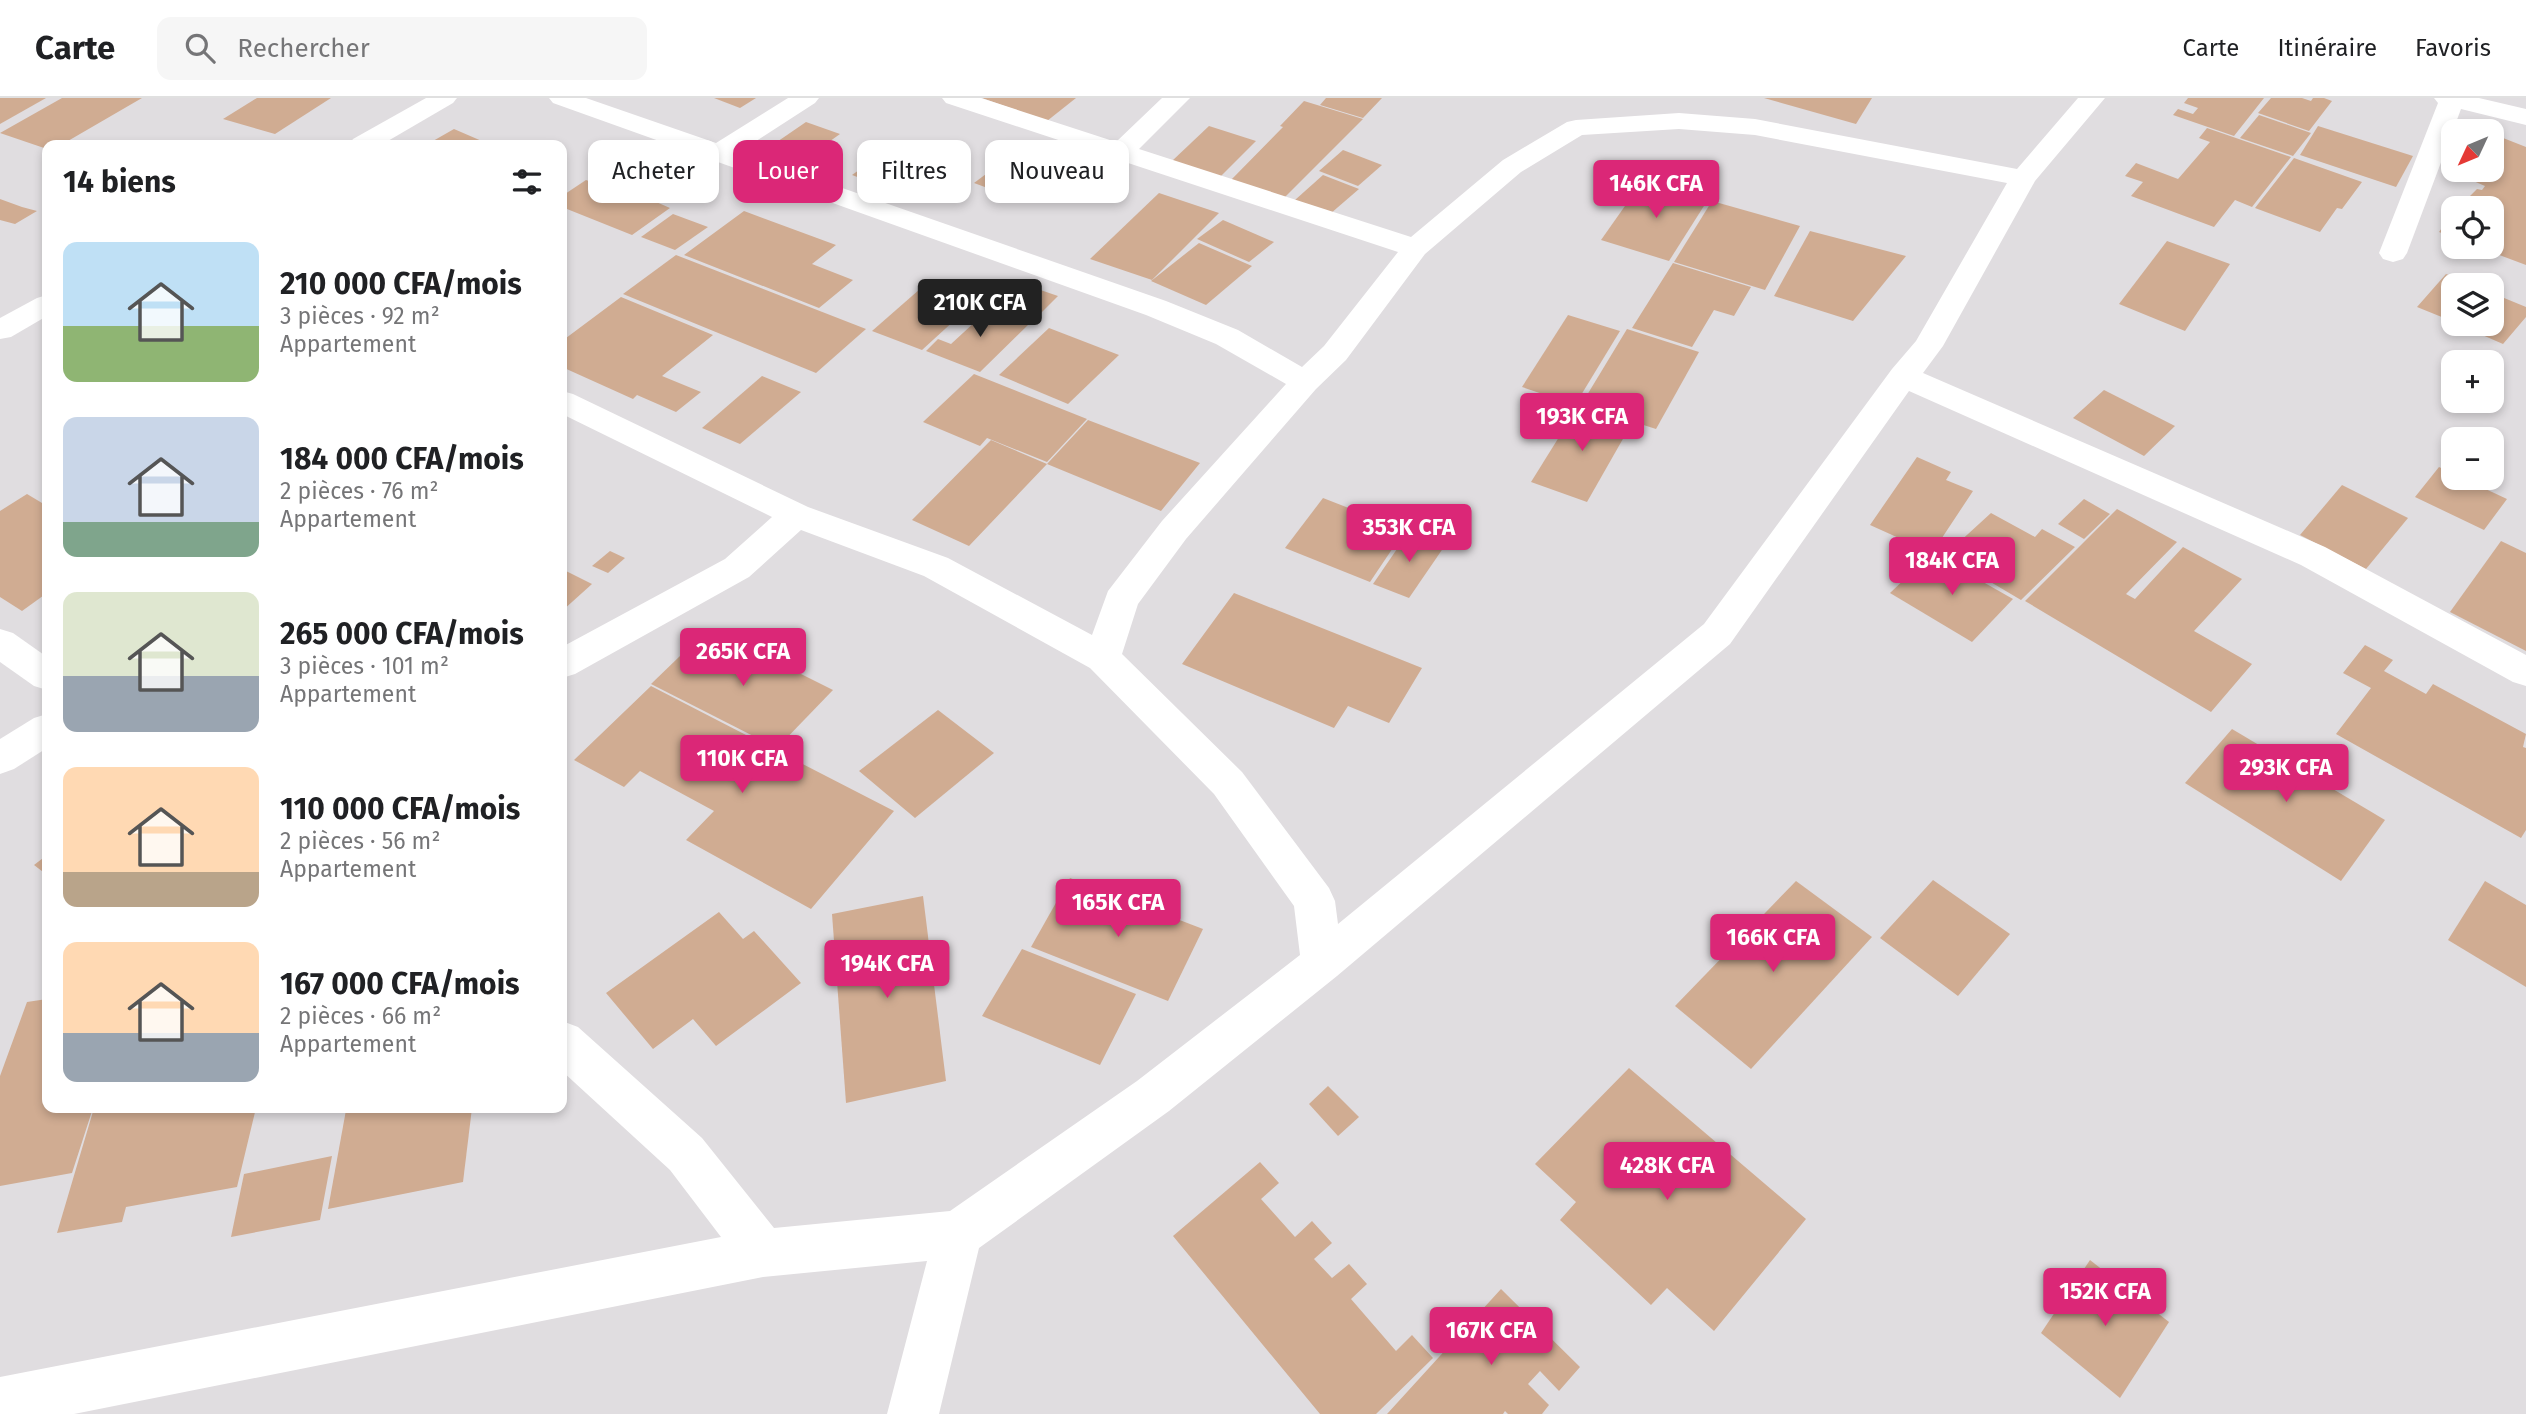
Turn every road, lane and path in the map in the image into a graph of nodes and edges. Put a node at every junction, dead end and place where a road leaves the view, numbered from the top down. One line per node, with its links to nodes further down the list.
1 (444, 98): 9 (street)
2 (562, 98): 12 (street)
3 (806, 98): 12 (street)
4 (956, 98): 10 (street)
5 (1177, 98): 11 (street)
6 (2092, 98): 14 (street)
7 (2449, 99): 8 (street); 16 (street)
8 (2526, 117)
9 (371, 140)
10 (1084, 140)
11 (1129, 144)
12 (720, 152): 20 (street)
13 (1129, 155): 15 (street)
14 (2023, 178): 15 (street); 19 (street)
15 (1415, 248): 20 (street)
16 (2393, 253)
17 (42, 307): 18 (street)
18 (0, 330)
19 (1903, 376): 27 (street); 30 (street)
20 (1305, 382): 24 (street)
21 (567, 403): 22 (street)
22 (796, 515): 24 (street); 25 (street)
23 (0, 643): 26 (street)
24 (1103, 658): 30 (street)
25 (567, 661)
26 (42, 672)
27 (2526, 672)
28 (42, 732): 29 (street)
29 (0, 758)
30 (1322, 963): 32 (street)
31 (567, 1047): 33 (street)
32 (958, 1234): 33 (street); 35 (street)
33 (764, 1253): 34 (street)
34 (0, 1403)
35 (913, 1414)

